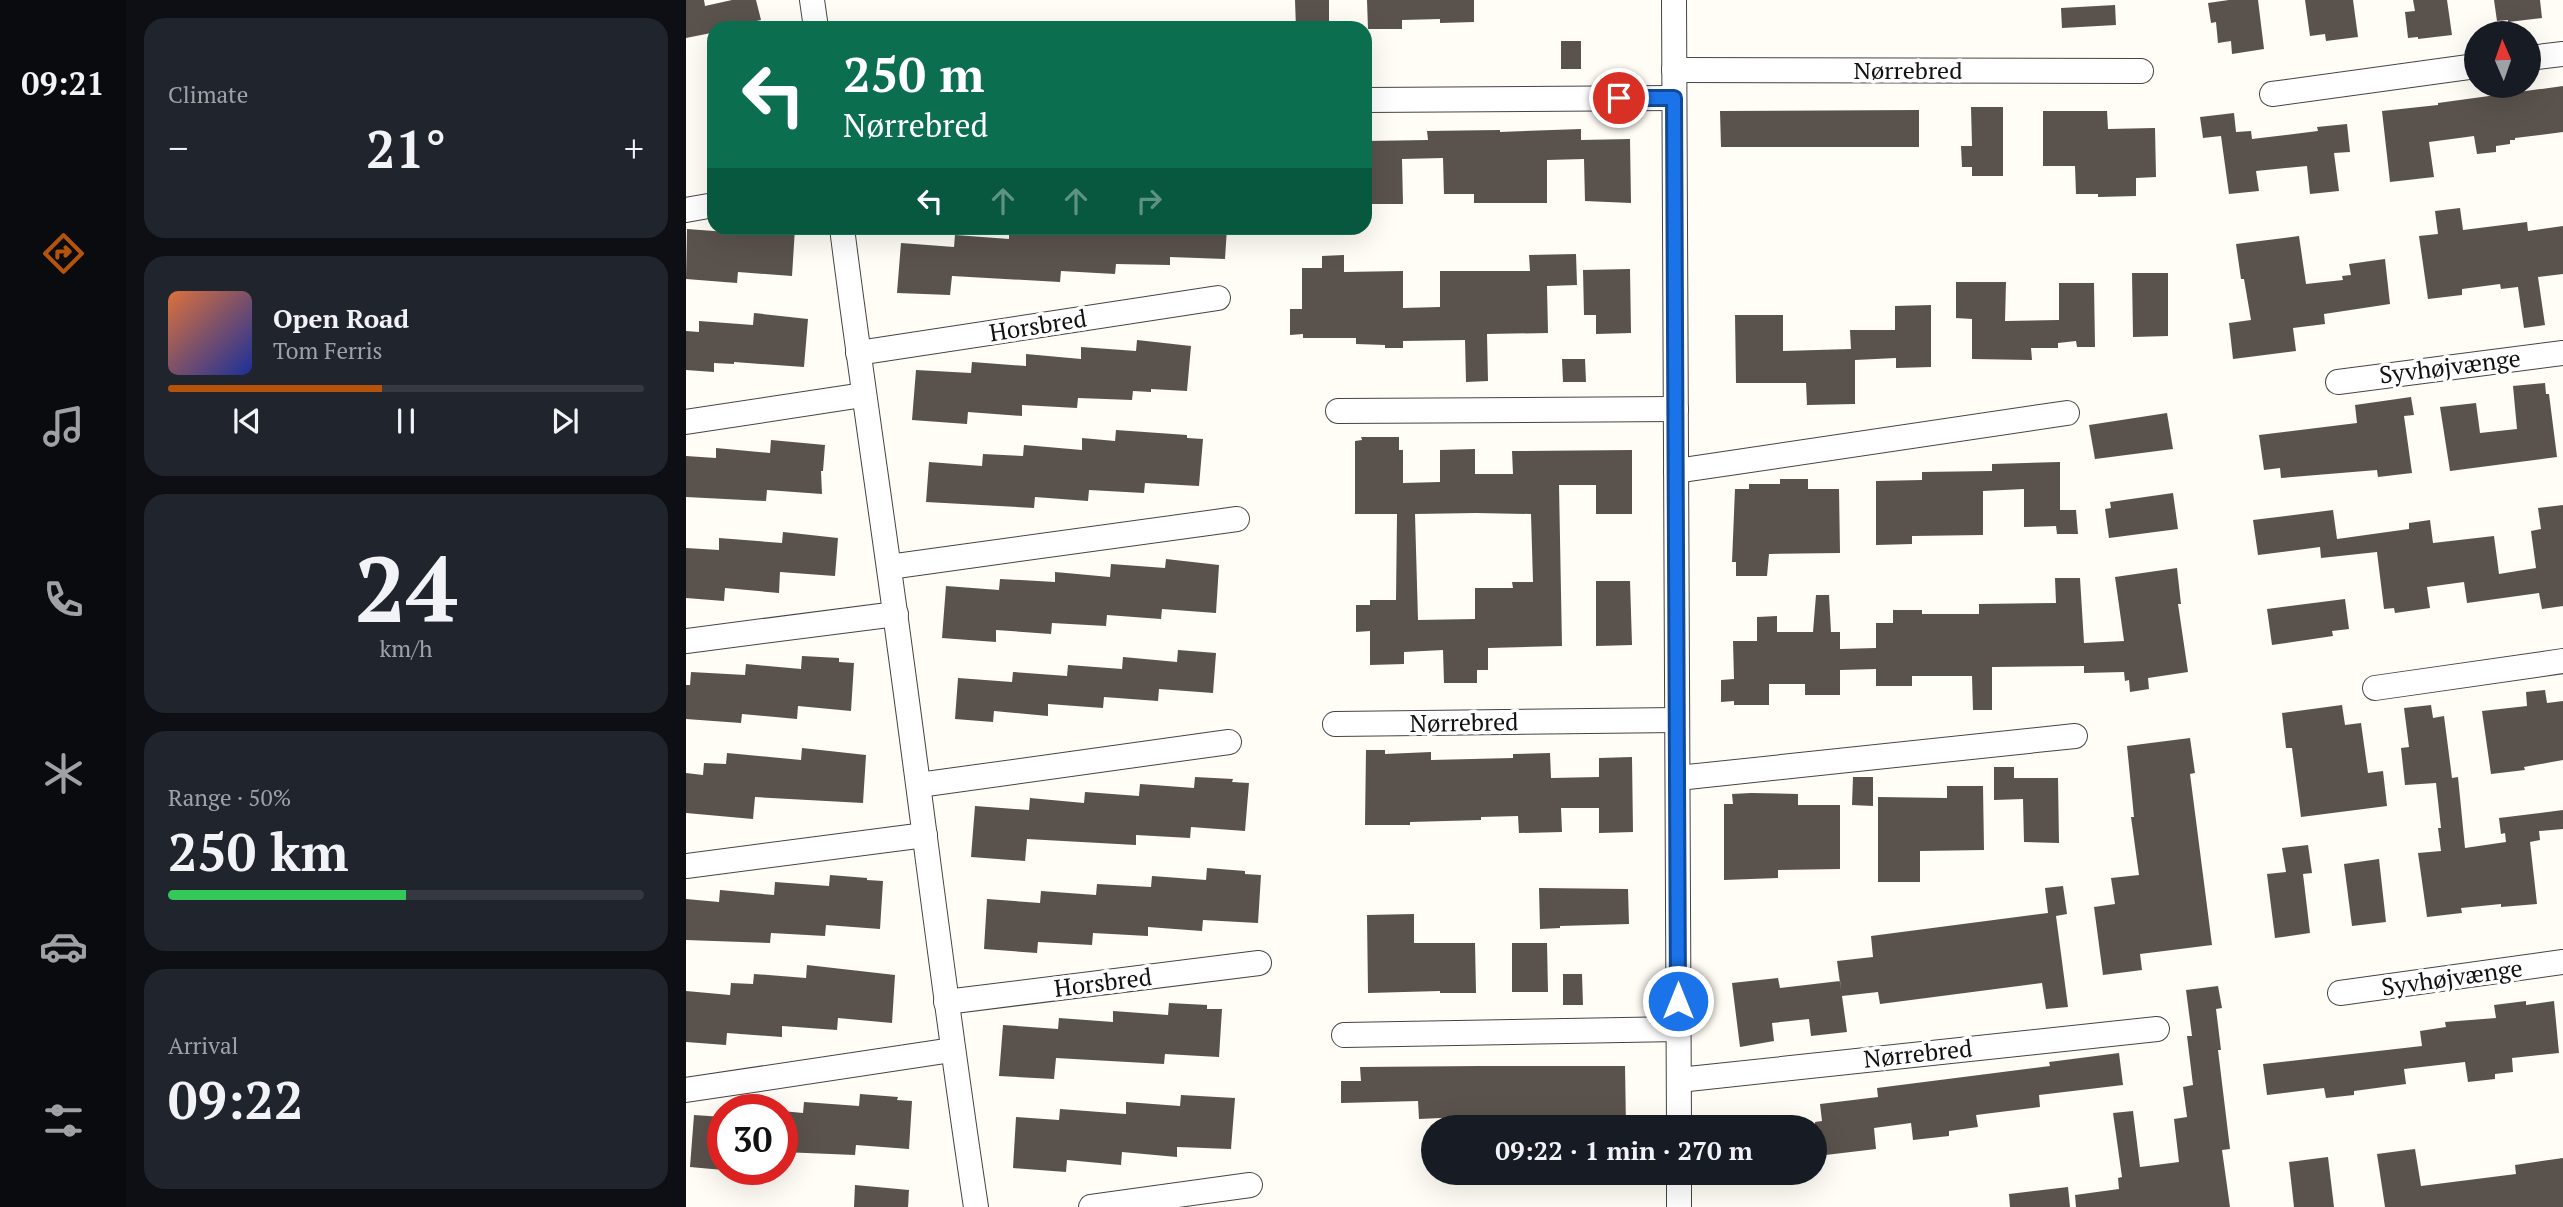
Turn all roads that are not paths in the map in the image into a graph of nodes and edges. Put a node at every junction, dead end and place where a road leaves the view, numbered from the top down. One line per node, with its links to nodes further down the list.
1 (812, 0): 3 (street)
2 (1674, 0): 7 (street)
3 (815, 21)
4 (2563, 54): 5 (street)
5 (2541, 57)
6 (2464, 68): 9 (street)
7 (1674, 70): 8 (street, Nørrebred); 10 (street)
8 (2141, 71)
9 (2272, 94)
10 (1674, 98): 11 (street); 20 (street)
11 (1372, 100)
12 (707, 206): 13 (street)
13 (686, 210)
14 (843, 235): 17 (street)
15 (1218, 298): 17 (street, Horsbred)
16 (2563, 352): 18 (street, Syvhøjvænge)
17 (858, 353): 19 (street)
18 (2338, 382)
19 (863, 395): 23 (street); 26 (street)
20 (1676, 409): 21 (street); 24 (street)
21 (1338, 411)
22 (2067, 413): 24 (street)
23 (686, 422)
24 (1676, 471): 31 (street)
25 (1237, 519): 26 (street)
26 (889, 567): 27 (street)
27 (895, 614): 28 (street); 36 (street)
28 (686, 641)
29 (2563, 661): 30 (street)
30 (2375, 688)
31 (1677, 720): 32 (street, Nørrebred); 35 (street)
32 (1335, 724)
33 (2075, 736): 35 (street)
34 (1229, 742): 36 (street)
35 (1678, 778): 43 (street)
36 (919, 785): 37 (street)
37 (925, 835): 38 (street); 42 (street)
38 (686, 866)
39 (2563, 962): 41 (street, Syvhøjvænge)
40 (1259, 963): 42 (street, Horsbred)
41 (2340, 993)
42 (946, 1002): 46 (street)
43 (1679, 1029): 45 (street); 47 (street)
44 (2157, 1029): 47 (street, Nørrebred)
45 (1344, 1035)
46 (952, 1050): 48 (street); 52 (street)
47 (1679, 1080): 49 (street)
48 (686, 1090)
49 (1679, 1115)
50 (1250, 1185): 53 (street)
51 (1679, 1185): 54 (street)
52 (976, 1207)
53 (1091, 1207)
54 (1679, 1207)

